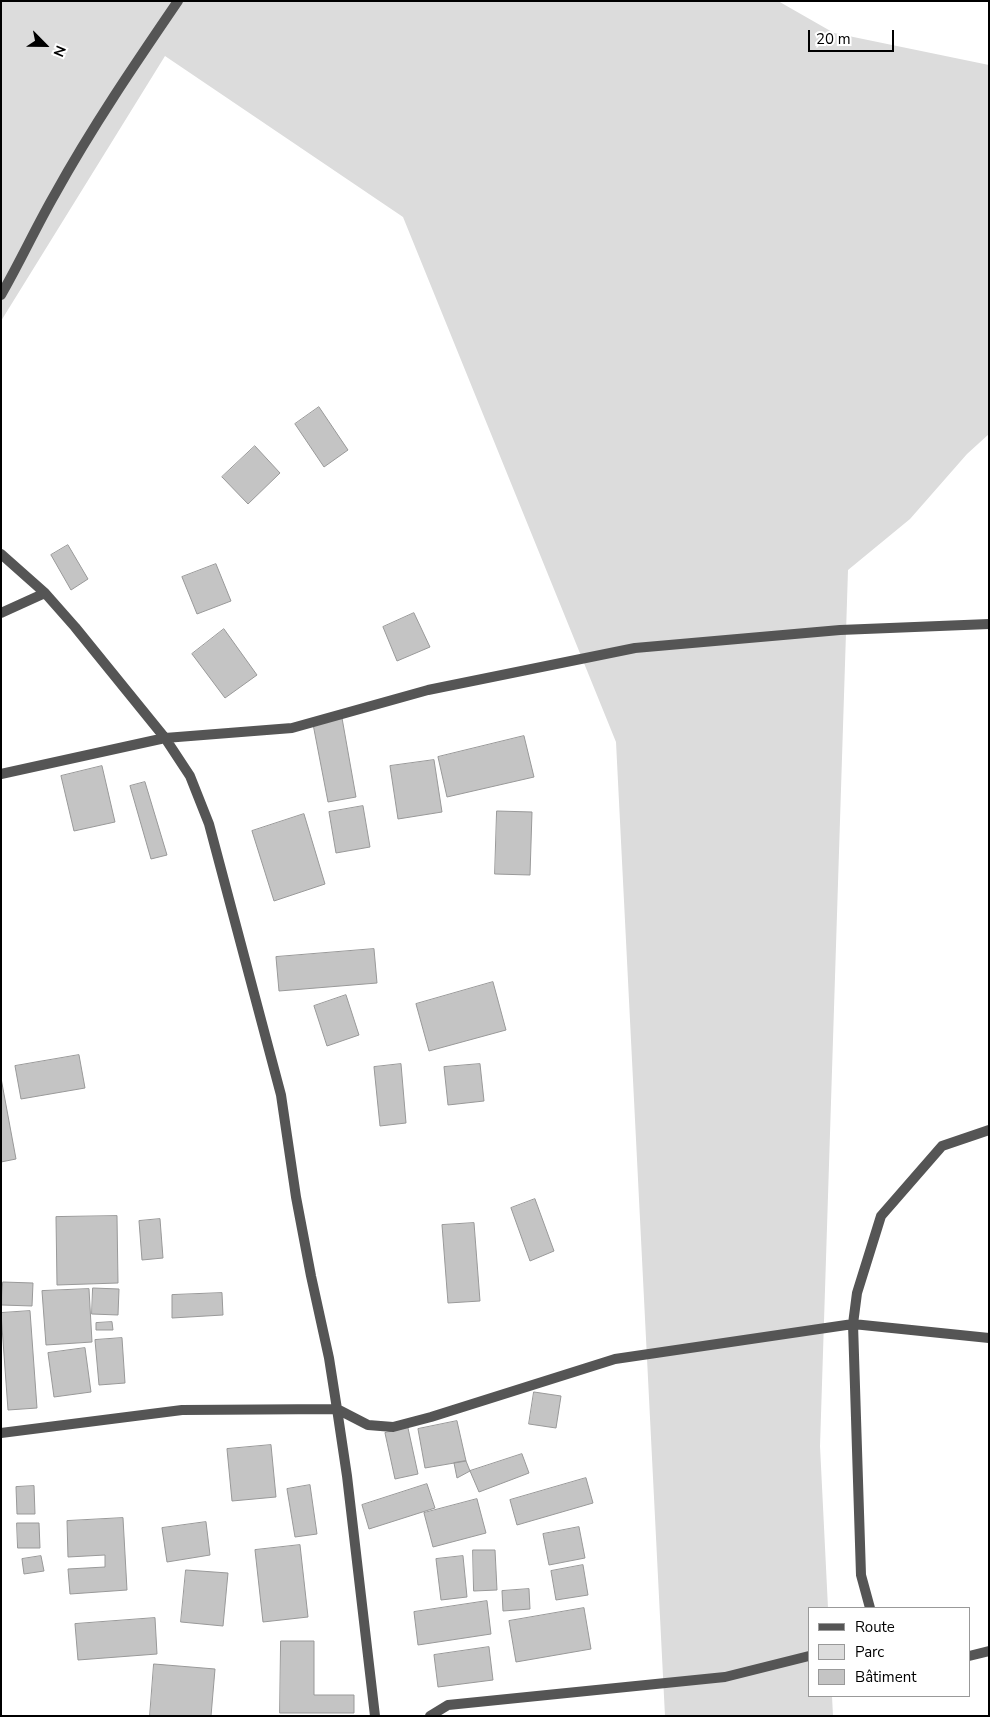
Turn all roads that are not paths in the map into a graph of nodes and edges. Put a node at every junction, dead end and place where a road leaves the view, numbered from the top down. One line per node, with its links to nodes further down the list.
1 (178, 1): 2 (street)
2 (1, 295)
3 (1, 554): 4 (street)
4 (45, 593): 5 (street); 7 (street)
5 (1, 613)
6 (989, 624): 7 (street)
7 (165, 738): 8 (street); 12 (street)
8 (1, 774)
9 (989, 1130): 10 (street)
10 (853, 1324): 11 (street); 12 (street); 14 (street)
11 (989, 1338)
12 (337, 1409): 13 (street); 18 (street)
13 (1, 1433)
14 (870, 1607)
15 (989, 1651): 17 (street)
16 (808, 1656): 19 (street)
17 (970, 1656)
18 (375, 1716)
19 (430, 1716)

